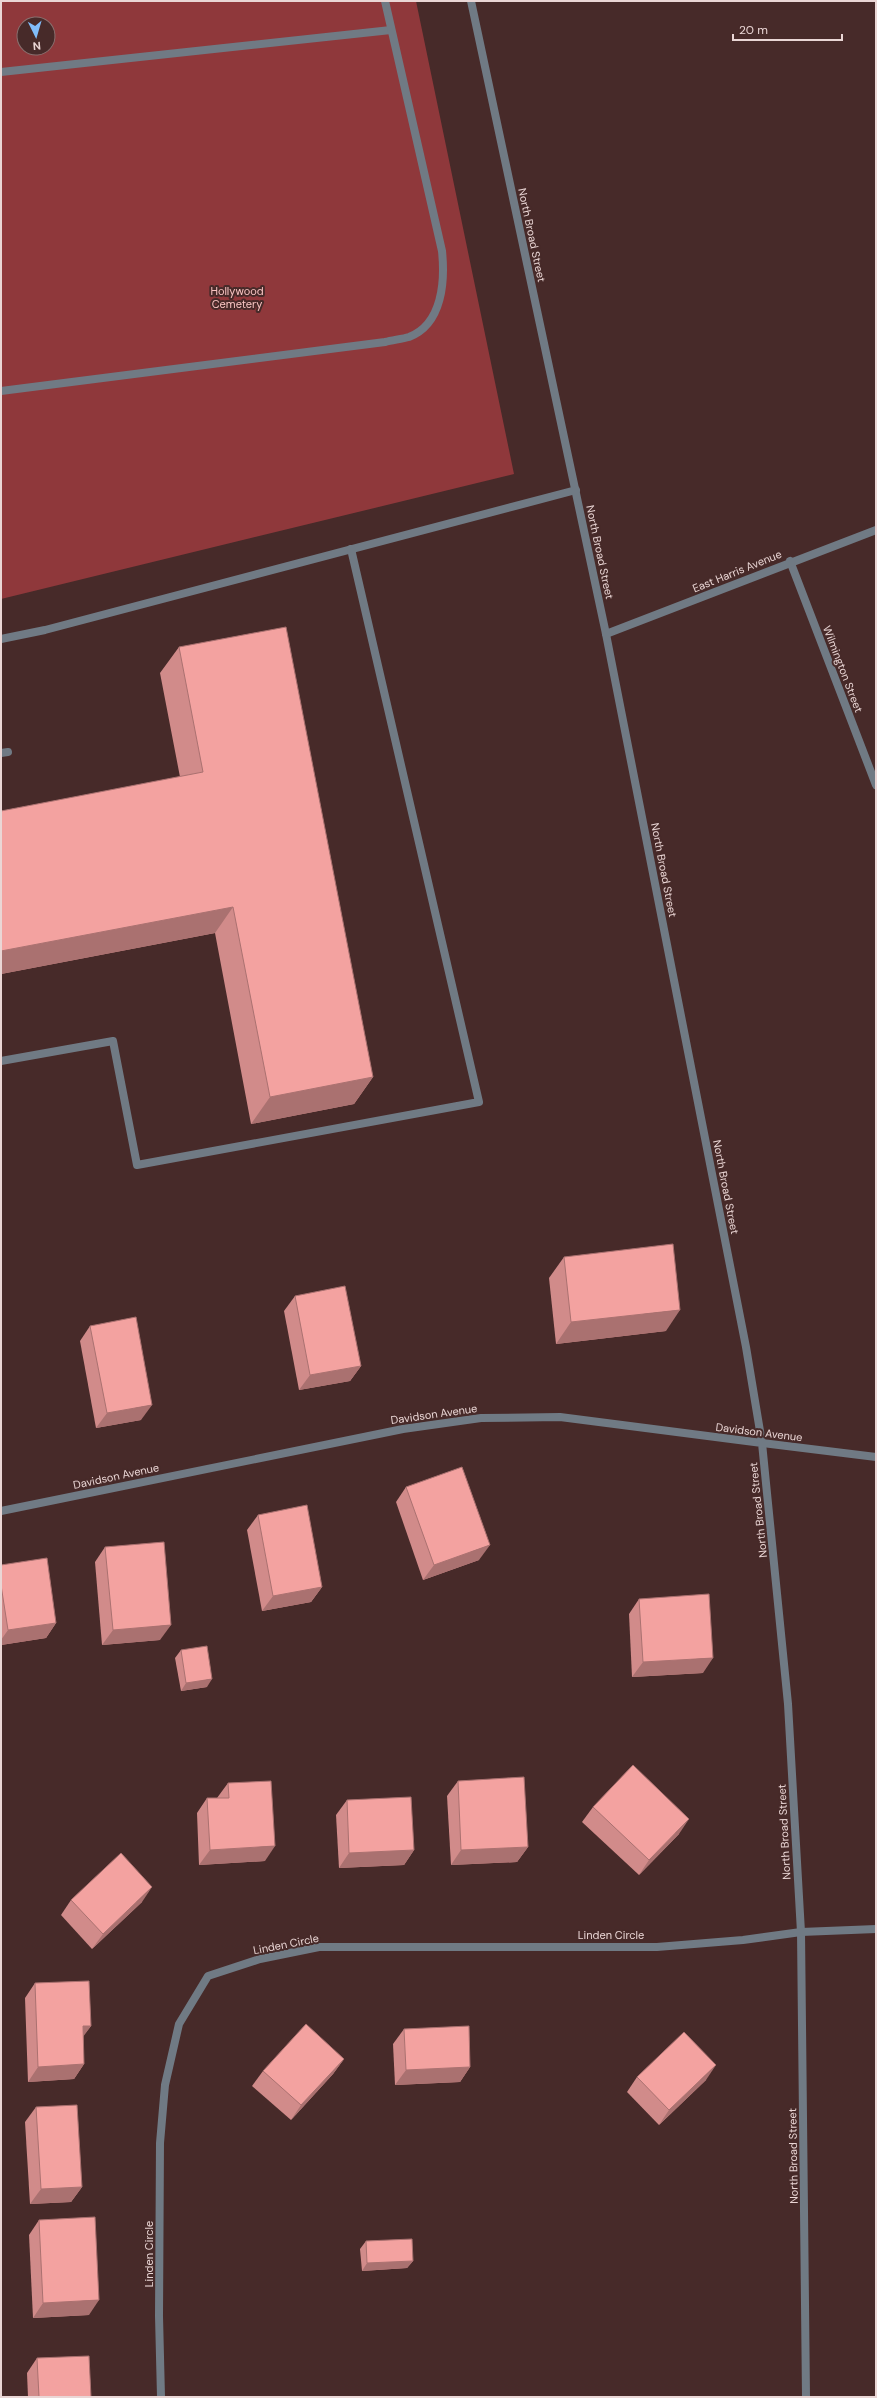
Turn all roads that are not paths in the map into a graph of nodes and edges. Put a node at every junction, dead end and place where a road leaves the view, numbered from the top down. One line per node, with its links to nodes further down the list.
1 (385, 1): 3 (street)
2 (471, 1): 6 (street, North Broad Street)
3 (391, 30): 4 (street); 5 (street)
4 (1, 72)
5 (1, 391)
6 (576, 490): 8 (street); 10 (street, North Broad Street)
7 (876, 530): 9 (street, East Harris Avenue)
8 (351, 550): 11 (street); 13 (street)
9 (790, 561): 10 (street, East Harris Avenue); 12 (street, Wilmington Street)
10 (606, 634): 14 (street, North Broad Street)
11 (1, 639)
12 (876, 785)
13 (1, 1061)
14 (762, 1443): 15 (street, Davidson Avenue); 16 (street, Davidson Avenue); 18 (street, North Broad Street)
15 (876, 1457)
16 (1, 1511)
17 (876, 1929): 18 (street, Linden Circle)
18 (801, 1932): 19 (street, Linden Circle); 20 (street, North Broad Street)
19 (161, 2397)
20 (806, 2397)

